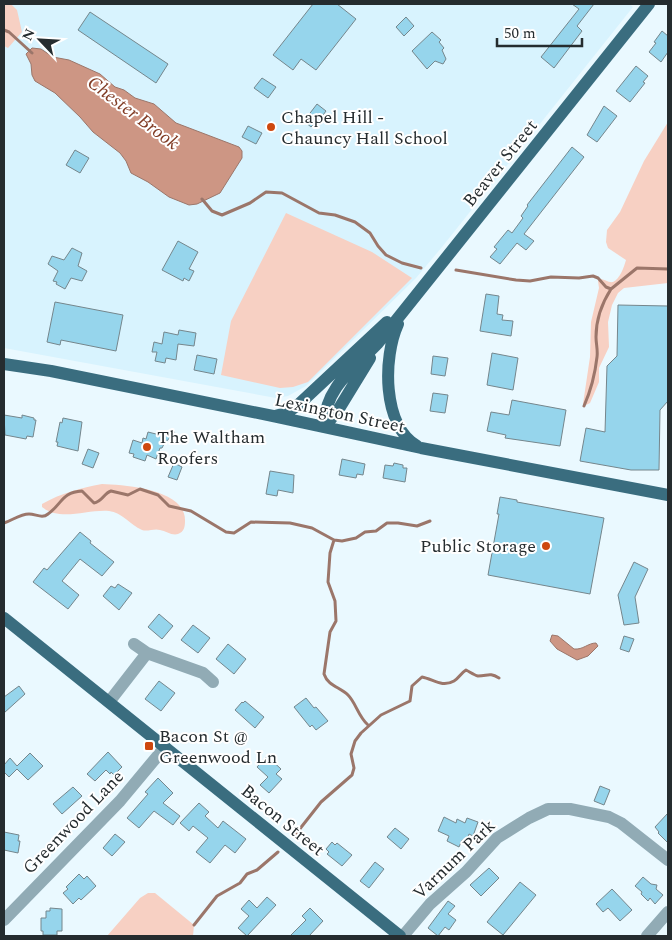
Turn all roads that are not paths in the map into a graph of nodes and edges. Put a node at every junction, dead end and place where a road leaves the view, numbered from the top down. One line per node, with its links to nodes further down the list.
1 (649, 4): 2 (main road, Beaver Street)
2 (420, 292): 3 (main road, Beaver Street); 5 (main road)
3 (406, 308): 6 (main road, Beaver Street); 7 (main road)
4 (4, 364): 5 (main road, Lexington Street)
5 (273, 416): 6 (main road, Lexington Street)
6 (324, 427): 7 (main road, Lexington Street)
7 (421, 448): 8 (main road, Lexington Street)
8 (668, 495)
9 (4, 618): 13 (main road, Bacon Street)
10 (134, 644): 11 (street)
11 (147, 653): 12 (street); 13 (street)
12 (214, 682)
13 (109, 702): 14 (main road, Bacon Street)
14 (165, 748): 17 (street, Greenwood Lane); 18 (main road, Bacon Street)
15 (668, 860): 18 (street, Varnum Park)
16 (668, 912): 19 (street)
17 (4, 920)
18 (402, 936)
19 (647, 936)

